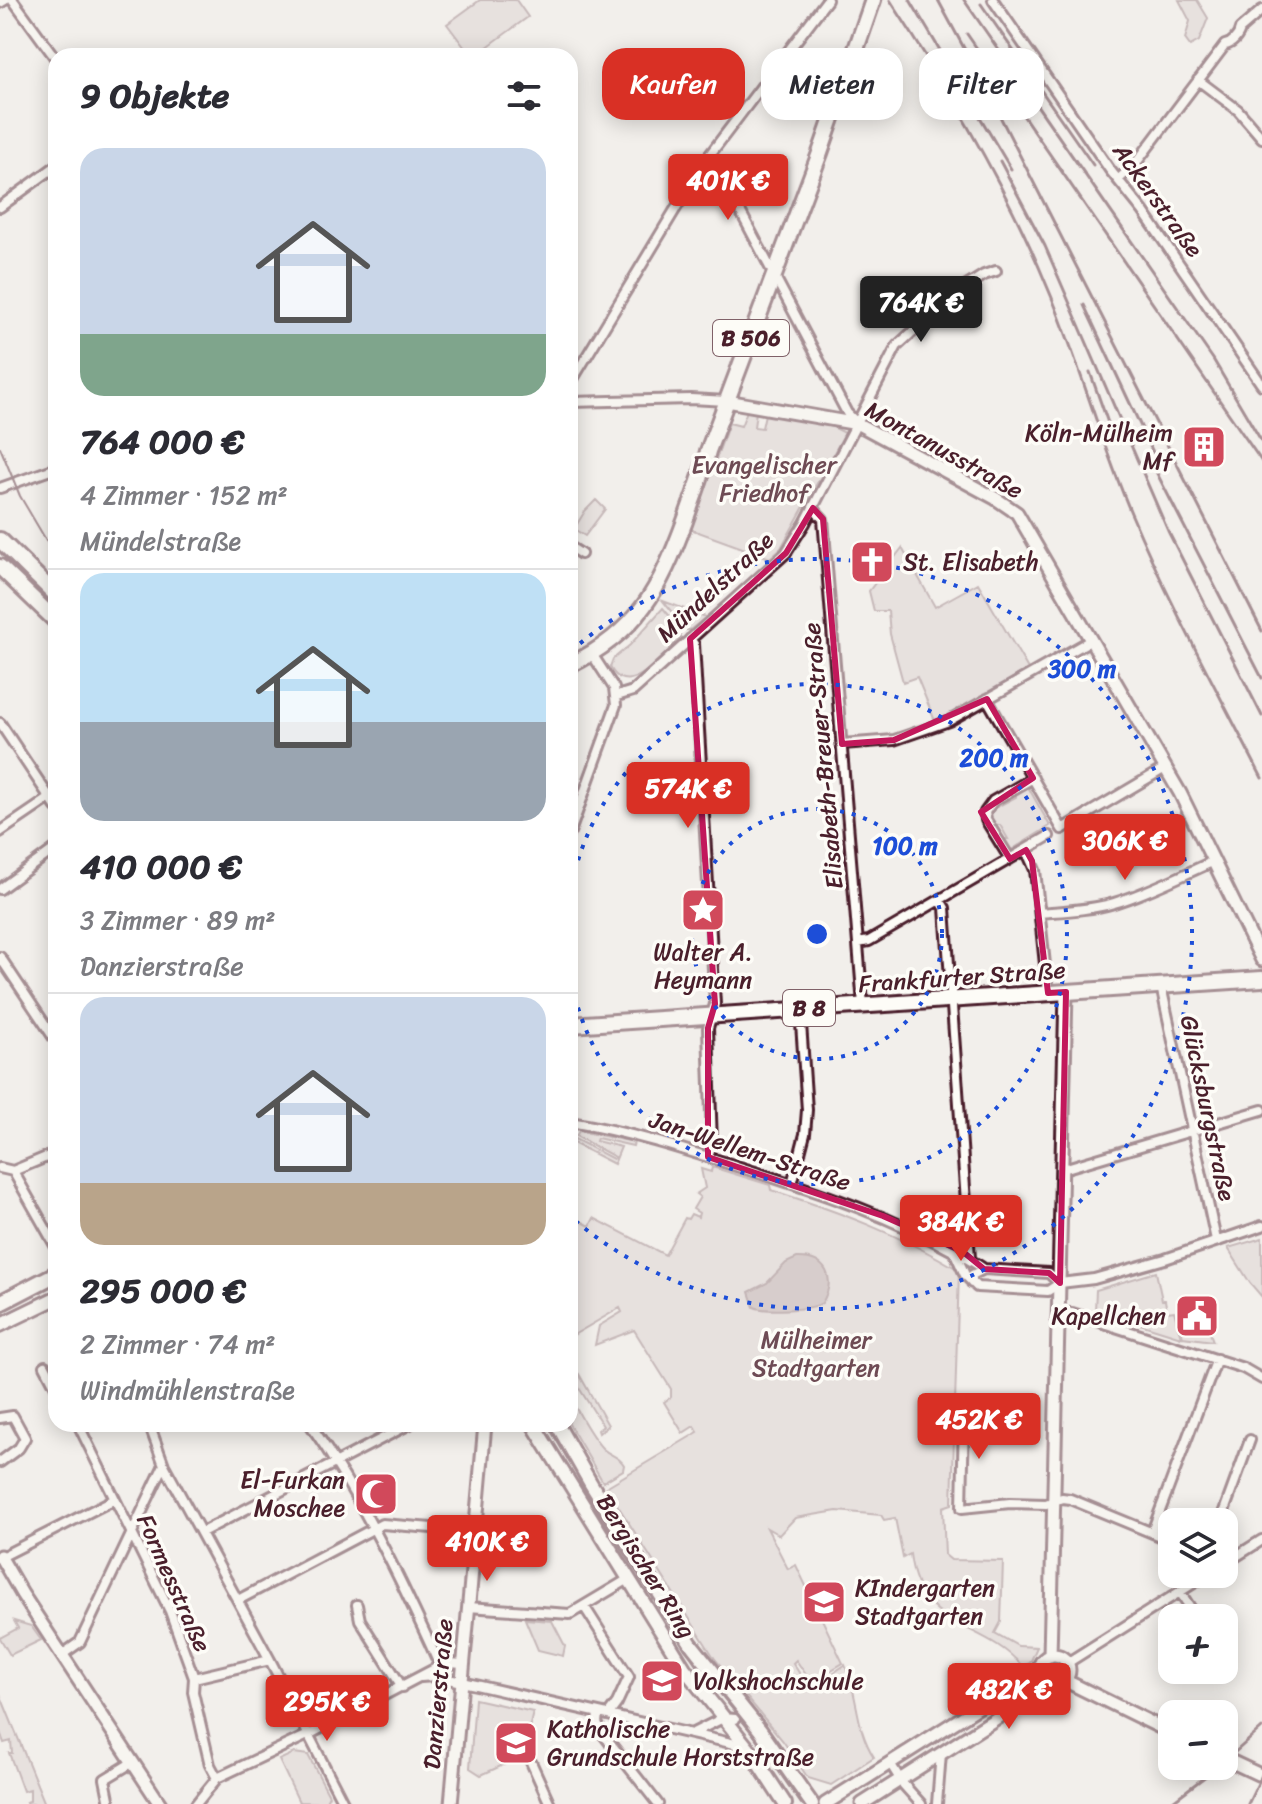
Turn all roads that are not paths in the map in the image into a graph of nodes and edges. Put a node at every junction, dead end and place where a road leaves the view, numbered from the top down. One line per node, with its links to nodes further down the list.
1 (13, 0): 6 (street)
2 (827, 0): 10 (street)
3 (873, 0): 15 (main road, B 506)
4 (993, 0): 12 (street, Ackerstraße)
5 (1262, 10): 7 (street)
6 (48, 48)
7 (1198, 80): 8 (street); 12 (street)
8 (1258, 124): 9 (street)
9 (1262, 138)
10 (710, 154): 15 (street); 16 (street)
11 (48, 172): 13 (street)
12 (1118, 180): 17 (street, Ackerstraße)
13 (0, 207)
14 (996, 271): 20 (street, Mündelstraße)
15 (775, 276): 18 (main road, B 506); 20 (street)
16 (578, 371)
17 (1262, 385)
18 (727, 401): 19 (street); 20 (street, Montanusstraße); 32 (main road, B 506)
19 (578, 402)
20 (858, 424): 23 (street, Mündelstraße); 31 (street, Montanusstraße)
21 (48, 471): 22 (street)
22 (0, 488)
23 (813, 508): 30 (street, Mündelstraße); 37 (street, Elisabeth-Breuer-Straße)
24 (0, 540): 28 (main road)
25 (578, 552): 26 (street)
26 (581, 554)
27 (0, 567): 29 (main road)
28 (48, 587)
29 (48, 613)
30 (690, 639): 34 (street, Mündelstraße); 62 (street)
31 (1091, 640): 35 (street); 38 (street, Montanusstraße)
32 (592, 654): 33 (main road, B 506); 34 (street)
33 (578, 661)
34 (617, 696): 42 (street)
35 (987, 699): 37 (street); 39 (street)
36 (0, 723): 40 (street)
37 (842, 744): 52 (street, Elisabeth-Breuer-Straße)
38 (1165, 768): 39 (street); 48 (street, Montanusstraße)
39 (1033, 778): 47 (street)
40 (48, 795)
41 (48, 799): 43 (street)
42 (578, 810)
43 (0, 832)
44 (1049, 836): 45 (street)
45 (1026, 850): 47 (street); 51 (street)
46 (48, 854): 49 (street)
47 (1010, 859): 50 (street)
48 (1212, 862): 51 (street); 54 (street, Montanusstraße)
49 (0, 889)
50 (940, 900): 52 (street); 59 (street)
51 (1040, 913): 58 (street)
52 (858, 943): 60 (street, Elisabeth-Breuer-Straße)
53 (0, 957): 64 (street)
54 (1262, 960)
55 (1262, 979): 56 (main road, Frankfurter Straße / B 8)
56 (1161, 986): 57 (main road, Frankfurter Straße / B 8); 67 (street, Glücksburgstraße)
57 (1066, 992): 58 (main road, Frankfurter Straße / B 8); 71 (street)
58 (1048, 993): 59 (main road, Frankfurter Straße / B 8)
59 (952, 1000): 60 (main road, Frankfurter Straße / B 8); 77 (street)
60 (863, 1005): 61 (main road, Frankfurter Straße / B 8)
61 (800, 1009): 62 (main road, Frankfurter Straße / B 8); 73 (street)
62 (711, 1015): 63 (main road, Frankfurter Straße / B 8); 69 (street)
63 (578, 1024)
64 (48, 1029)
65 (1262, 1110): 67 (street)
66 (578, 1124): 69 (street, Jan-Wellem-Straße)
67 (1192, 1131): 71 (street); 76 (street, Glücksburgstraße)
68 (48, 1156): 72 (street)
69 (708, 1157): 73 (street, Jan-Wellem-Straße)
70 (0, 1168): 72 (street)
71 (1063, 1169): 83 (street)
72 (13, 1171): 75 (street)
73 (792, 1184): 78 (street, Jan-Wellem-Straße)
74 (1262, 1226): 76 (street)
75 (48, 1233)
76 (1216, 1240): 83 (street)
77 (969, 1244): 78 (street); 79 (street)
78 (955, 1253): 79 (street, Jan-Wellem-Straße); 82 (street)
79 (970, 1258): 80 (street, Jan-Wellem-Straße)
80 (984, 1269): 82 (street); 83 (street)
81 (48, 1281): 85 (main road)
82 (972, 1283): 83 (street)
83 (1060, 1283): 86 (street)
84 (48, 1302): 87 (main road)
85 (0, 1305)
86 (1059, 1313): 88 (street); 106 (street)
87 (0, 1325)
88 (1217, 1359): 91 (street); 112 (street)
89 (45, 1366): 90 (street)
90 (48, 1372)
91 (1262, 1379)
92 (964, 1415): 106 (street)
93 (0, 1418): 102 (street)
94 (82, 1432): 105 (street, Formesstraße)
95 (152, 1432): 104 (street)
96 (315, 1432): 103 (street)
97 (389, 1432): 103 (street)
98 (482, 1432): 111 (street, Danzierstraße)
99 (538, 1432): 118 (main road, Bergischer Ring)
100 (560, 1432): 141 (main road, Bergischer Ring)
101 (1250, 1440): 107 (street)
102 (0, 1462)
103 (336, 1462): 108 (street); 110 (street)
104 (164, 1465): 109 (street); 110 (street)
105 (115, 1499): 109 (street, Formesstraße); 117 (street)
106 (1054, 1502): 112 (street); 127 (street)
107 (1225, 1508)
108 (374, 1527): 111 (street); 121 (street); 131 (street)
109 (132, 1532): 126 (street); 134 (street, Formesstraße)
110 (202, 1532): 121 (street)
111 (474, 1532): 113 (street); 125 (street, Danzierstraße)
112 (1152, 1532): 114 (street)
113 (507, 1534)
114 (1158, 1535)
115 (1262, 1540): 116 (street)
116 (1238, 1555)
117 (0, 1557): 126 (street)
118 (627, 1580): 124 (street); 141 (main road, Bergischer Ring)
119 (1185, 1588): 120 (street)
120 (1180, 1592): 122 (street); 129 (street)
121 (238, 1600): 128 (street)
122 (1188, 1604)
123 (357, 1605): 138 (street)
124 (584, 1606): 125 (street); 140 (street)
125 (468, 1607): 130 (street, Danzierstraße)
126 (63, 1654): 148 (street)
127 (1050, 1656): 129 (street); 132 (street)
128 (270, 1660): 134 (street); 143 (street)
129 (1067, 1663): 135 (street)
130 (463, 1664): 131 (street); 136 (street, Danzierstraße)
131 (440, 1666): 133 (street)
132 (1039, 1669): 137 (street); 150 (street)
133 (421, 1677): 136 (street); 138 (street)
134 (194, 1678): 153 (street, Formesstraße)
135 (1064, 1680): 137 (street); 142 (street)
136 (461, 1682): 139 (street); 159 (street, Danzierstraße)
137 (1050, 1684): 147 (street)
138 (402, 1687): 143 (street)
139 (598, 1713): 140 (street); 161 (street)
140 (608, 1715): 144 (street)
141 (733, 1719): 144 (street); 145 (street); 146 (main road, Bergischer Ring); 163 (main road, Bergischer Ring)
142 (1158, 1726)
143 (310, 1734): 153 (street); 158 (street)
144 (692, 1734): 145 (street)
145 (706, 1739): 146 (street)
146 (744, 1746): 162 (main road, Bergischer Ring)
147 (941, 1753): 154 (street); 167 (street)
148 (133, 1762): 155 (street); 156 (street)
149 (531, 1762): 160 (street)
150 (890, 1763): 154 (street); 164 (street)
151 (1238, 1765): 152 (street)
152 (1258, 1774)
153 (217, 1778): 157 (street)
154 (900, 1780): 165 (street); 166 (street)
155 (110, 1804)
156 (160, 1804)
157 (196, 1804)
158 (344, 1804)
159 (451, 1804)
160 (550, 1804)
161 (658, 1804)
162 (785, 1804)
163 (812, 1804)
164 (825, 1804)
165 (862, 1804)
166 (921, 1804)
167 (937, 1804)

